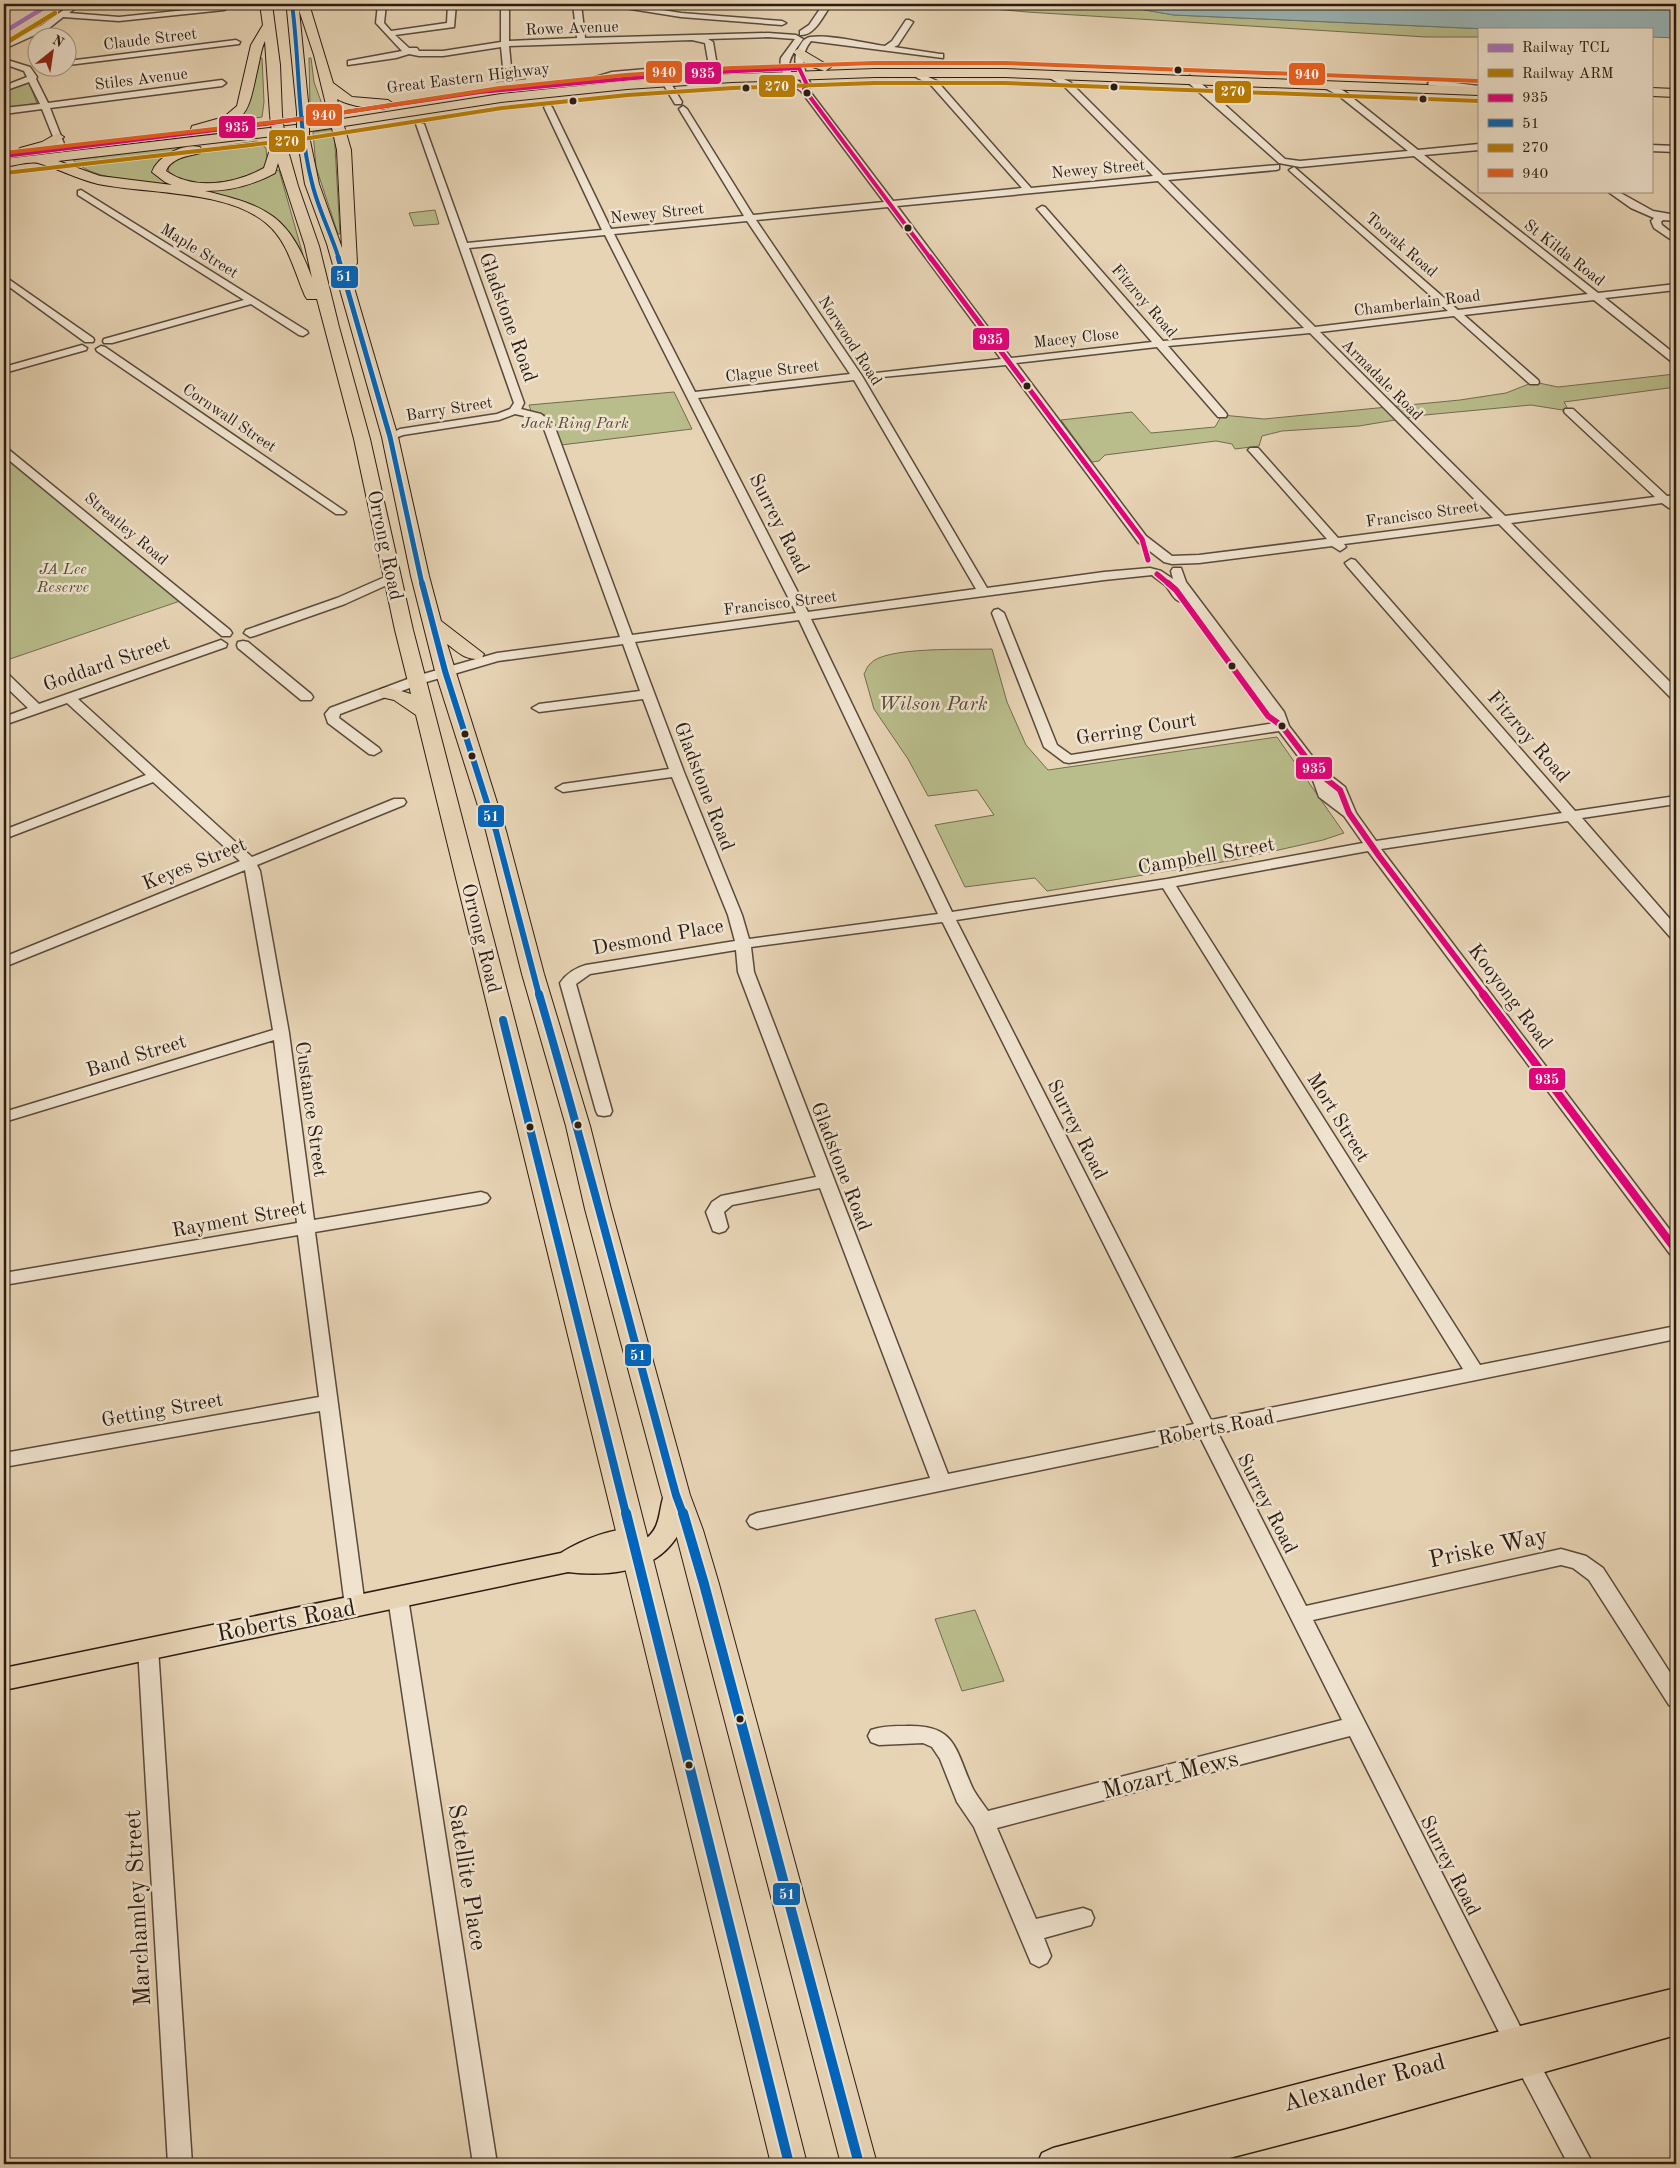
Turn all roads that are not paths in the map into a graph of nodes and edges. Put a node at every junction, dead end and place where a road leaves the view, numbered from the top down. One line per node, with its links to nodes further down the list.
1 (10, 4): 12 (street)
2 (77, 4): 15 (street)
3 (266, 4): 19 (highway, Orrong Road)
4 (292, 4): 70 (highway, bridge)
5 (303, 4): 48 (highway)
6 (382, 4): 20 (street)
7 (388, 4): 20 (street)
8 (452, 4): 20 (street)
9 (505, 4): 26 (street)
10 (577, 4): 24 (street)
11 (612, 4): 16 (street)
12 (4, 8)
13 (224, 8): 15 (street)
14 (825, 8): 21 (street)
15 (62, 15): 27 (street)
16 (711, 17): 18 (street); 22 (street)
17 (909, 22): 28 (street)
18 (782, 23)
19 (269, 24): 71 (highway); 72 (highway, Orrong Road, bridge)
20 (393, 33): 29 (street)
21 (807, 35): 22 (street, Rowe Avenue); 28 (street, Rowe Avenue); 30 (street); 38 (street)
22 (708, 36): 23 (street, Rowe Avenue); 24 (street, Rowe Avenue)
23 (694, 38): 24 (street, Rowe Avenue); 45 (street)
24 (580, 40): 26 (street, Rowe Avenue)
25 (236, 42): 33 (street, Claude Street)
26 (505, 43): 29 (street, Rowe Avenue); 35 (street)
27 (4, 48)
28 (885, 49): 31 (street, Rowe Avenue)
29 (412, 51): 34 (street, Rowe Avenue)
30 (799, 52): 36 (highway); 38 (street)
31 (940, 56)
32 (4, 61): 37 (street)
33 (78, 62)
34 (351, 62)
35 (507, 67)
36 (825, 67): 38 (highway, Great Eastern Highway); 49 (highway, Great Eastern Highway)
37 (27, 68)
38 (792, 69): 39 (highway, Great Eastern Highway); 45 (highway, Great Eastern Highway); 46 (highway, Great Eastern Highway); 54 (street, Kooyong Road)
39 (913, 72): 40 (highway, Great Eastern Highway); 50 (street)
40 (945, 72): 44 (highway, Great Eastern Highway); 50 (street)
41 (32, 78): 53 (street); 64 (street)
42 (1187, 78): 43 (highway, Great Eastern Highway); 44 (highway, Great Eastern Highway); 52 (street)
43 (1212, 79): 52 (street); 55 (highway, Great Eastern Highway)
44 (1070, 80): 84 (street, Armadale Road)
45 (592, 81): 63 (highway, Great Eastern Highway)
46 (666, 82): 67 (highway, Great Eastern Highway); 90 (street, Norwood Road)
47 (222, 83): 64 (street, Stiles Avenue)
48 (326, 83): 63 (highway); 68 (highway)
49 (1432, 83): 51 (highway, Great Eastern Highway); 57 (street)
50 (934, 84): 85 (street)
51 (1478, 84)
52 (1200, 87): 81 (street)
53 (4, 89)
54 (804, 89): 88 (street, Kooyong Road)
55 (1345, 89): 56 (highway, Great Eastern Highway); 78 (street, St Kilda Road)
56 (1465, 90): 58 (highway, Great Eastern Highway); 60 (street)
57 (1478, 90)
58 (1478, 90)
59 (1652, 92): 62 (highway)
60 (1478, 96)
61 (1652, 98): 62 (highway)
62 (1676, 98)
63 (388, 104): 68 (highway, Great Eastern Highway)
64 (45, 105): 66 (street, Stiles Avenue); 74 (street)
65 (548, 107): 92 (street, Surrey Road)
66 (4, 111)
67 (398, 114): 68 (highway, Great Eastern Highway); 77 (highway)
68 (336, 118): 70 (highway, Great Eastern Highway); 71 (highway, Great Eastern Highway); 77 (highway)
69 (420, 124): 95 (street, Gladstone Road)
70 (302, 133): 72 (highway); 74 (highway, Great Eastern Highway); 101 (highway)
71 (145, 139): 74 (highway, Great Eastern Highway)
72 (279, 142): 102 (highway, Orrong Road)
73 (1478, 146): 78 (street)
74 (61, 147): 79 (highway, Great Eastern Highway); 80 (highway, Great Eastern Highway); 83 (highway)
75 (1652, 148): 76 (street)
76 (1676, 149)
77 (344, 150): 101 (highway)
78 (1416, 154): 82 (street); 98 (street, St Kilda Road)
79 (5, 158): 80 (highway, Great Eastern Highway)
80 (30, 160): 83 (highway)
81 (1279, 164): 82 (street, Newey Street); 84 (street, Newey Street)
82 (1297, 167): 100 (street, Toorak Road)
83 (74, 172): 102 (highway)
84 (1158, 178): 85 (street, Newey Street); 103 (street, Armadale Road)
85 (1028, 190): 88 (street, Newey Street)
86 (1612, 192): 91 (street)
87 (81, 193): 99 (street, Maple Street)
88 (889, 204): 90 (street, Newey Street); 109 (street, Kooyong Road)
89 (1042, 209): 106 (street, Fitzroy Road)
90 (750, 218): 92 (street, Newey Street); 111 (street, Norwood Road)
91 (1668, 218): 93 (street); 94 (street)
92 (608, 232): 95 (street, Newey Street); 114 (street, Surrey Road)
93 (1676, 234)
94 (1676, 240)
95 (462, 246): 115 (street, Gladstone Road)
96 (4, 279): 105 (street)
97 (1676, 287): 98 (street, Chamberlain Road)
98 (1597, 297): 100 (street, Chamberlain Road); 108 (street, St Kilda Road)
99 (252, 301): 104 (street, Maple Street); 107 (street)
100 (1456, 313): 103 (street, Chamberlain Road); 113 (street, Toorak Road)
101 (356, 314): 118 (highway, Orrong Road)
102 (331, 327): 129 (highway, Orrong Road)
103 (1312, 330): 106 (street, Chamberlain Road); 123 (street, Armadale Road)
104 (303, 333)
105 (86, 344): 107 (street); 110 (street)
106 (1160, 344): 109 (street, Macey Close); 117 (street, Fitzroy Road)
107 (104, 345): 122 (street, Cornwall Street)
108 (1676, 360)
109 (1008, 361): 112 (street, Macey Close); 124 (street, Kooyong Road)
110 (4, 370)
111 (857, 376): 114 (street, Clague Street); 130 (street, Norwood Road)
112 (876, 376)
113 (1534, 382)
114 (692, 396): 133 (street, Surrey Road)
115 (514, 411): 118 (street, Barry Street); 136 (street, Gladstone Road)
116 (1569, 411): 121 (street)
117 (1222, 415)
118 (395, 435): 135 (highway, Orrong Road)
119 (4, 450): 137 (street, Streatley Road)
120 (1254, 450): 125 (street)
121 (1671, 501): 123 (street, Francisco Street)
122 (340, 512)
123 (1503, 523): 125 (street, Francisco Street); 145 (street, Armadale Road)
124 (1142, 539): 127 (street, Kooyong Road); 128 (street, Kooyong Road)
125 (1337, 544): 127 (street, Francisco Street)
126 (1351, 563): 159 (street, Fitzroy Road)
127 (1174, 565): 128 (street); 128 (street); 152 (street, Kooyong Road)
128 (1150, 568): 130 (street, Francisco Street); 152 (street, Kooyong Road)
129 (394, 577): 131 (street); 132 (highway, Orrong Road)
130 (983, 590): 133 (street, Francisco Street)
131 (341, 601): 132 (street); 138 (street)
132 (397, 601): 141 (highway, Orrong Road)
133 (802, 614): 136 (street, Francisco Street); 164 (street, Surrey Road)
134 (998, 614): 152 (street, Gerring Court)
135 (432, 623): 139 (highway); 140 (highway, Orrong Road)
136 (628, 635): 139 (street, Francisco Street); 140 (street, Francisco Street); 144 (street, Gladstone Road)
137 (224, 638): 138 (street, Goddard Street); 147 (street, Goddard Street)
138 (246, 639): 146 (street)
139 (475, 654): 140 (street, Francisco Street)
140 (444, 667): 141 (street, Francisco Street); 183 (highway, Orrong Road)
141 (417, 675): 143 (street, Francisco Street); 150 (highway, Orrong Road)
142 (4, 678): 149 (street)
143 (380, 694): 150 (highway); 153 (street, Francisco Street)
144 (648, 694): 148 (street); 154 (street, Gladstone Road)
145 (1676, 695)
146 (306, 697)
147 (69, 698): 149 (street, Goddard Street); 155 (street)
148 (539, 708)
149 (36, 709): 151 (street, Goddard Street)
150 (426, 713): 185 (highway, Orrong Road)
151 (4, 721)
152 (1282, 726): 161 (street, Kooyong Road)
153 (374, 751)
154 (677, 772): 156 (street); 166 (street, Gladstone Road)
155 (154, 776): 160 (street); 162 (street)
156 (563, 788)
157 (1676, 800): 159 (street, Campbell Street)
158 (399, 802): 162 (street, Keyes Street)
159 (1572, 817): 161 (street, Campbell Street); 165 (street, Fitzroy Road)
160 (4, 835)
161 (1372, 846): 163 (street, Campbell Street); 175 (street, Kooyong Road)
162 (250, 862): 167 (street, Keyes Street); 168 (street, Custance Street)
163 (1167, 883): 164 (street, Campbell Street); 178 (street, Mort Street)
164 (948, 917): 166 (street, Campbell Street); 180 (street, Surrey Road)
165 (1676, 935)
166 (743, 944): 169 (street, Desmond Place); 171 (street, Gladstone Road)
167 (4, 962)
168 (280, 1033): 170 (street, Band Street); 174 (street, Custance Street)
169 (604, 1111)
170 (4, 1117)
171 (827, 1181): 173 (street); 182 (street, Gladstone Road)
172 (481, 1198): 174 (street, Rayment Street)
173 (720, 1227)
174 (307, 1228): 176 (street, Rayment Street); 179 (street, Custance Street)
175 (1676, 1250)
176 (4, 1279)
177 (1676, 1332): 178 (street, Roberts Road)
178 (1476, 1374): 180 (street, Roberts Road)
179 (329, 1402): 181 (street, Getting Street); 187 (street, Custance Street)
180 (1206, 1429): 182 (street, Roberts Road); 188 (street, Surrey Road)
181 (4, 1460)
182 (942, 1483): 184 (street, Roberts Road)
183 (676, 1494): 185 (main road, Roberts Road); 204 (highway, Orrong Road)
184 (756, 1521)
185 (634, 1548): 186 (main road, Roberts Road); 203 (highway, Orrong Road)
186 (398, 1598): 187 (main road, Roberts Road); 202 (street, Satellite Place)
187 (355, 1606): 189 (main road, Roberts Road)
188 (1301, 1615): 191 (street, Priske Way); 192 (street, Surrey Road)
189 (148, 1648): 190 (main road, Roberts Road); 201 (street, Marchamley Street)
190 (4, 1679)
191 (1676, 1699)
192 (1357, 1725): 194 (street, Mozart Mews); 200 (street, Surrey Road)
193 (879, 1736): 194 (street)
194 (983, 1822): 196 (street)
195 (1083, 1918): 196 (street)
196 (1030, 1930): 197 (street)
197 (1039, 1956)
198 (1676, 2002): 200 (main road, Alexander Road)
199 (1676, 2021): 200 (main road, Alexander Road)
200 (1521, 2052): 205 (main road, Alexander Road); 206 (main road, Alexander Road); 207 (street, Surrey Road)
201 (180, 2164)
202 (485, 2164)
203 (789, 2164)
204 (859, 2164)
205 (1053, 2164)
206 (1146, 2164)
207 (1581, 2164)

